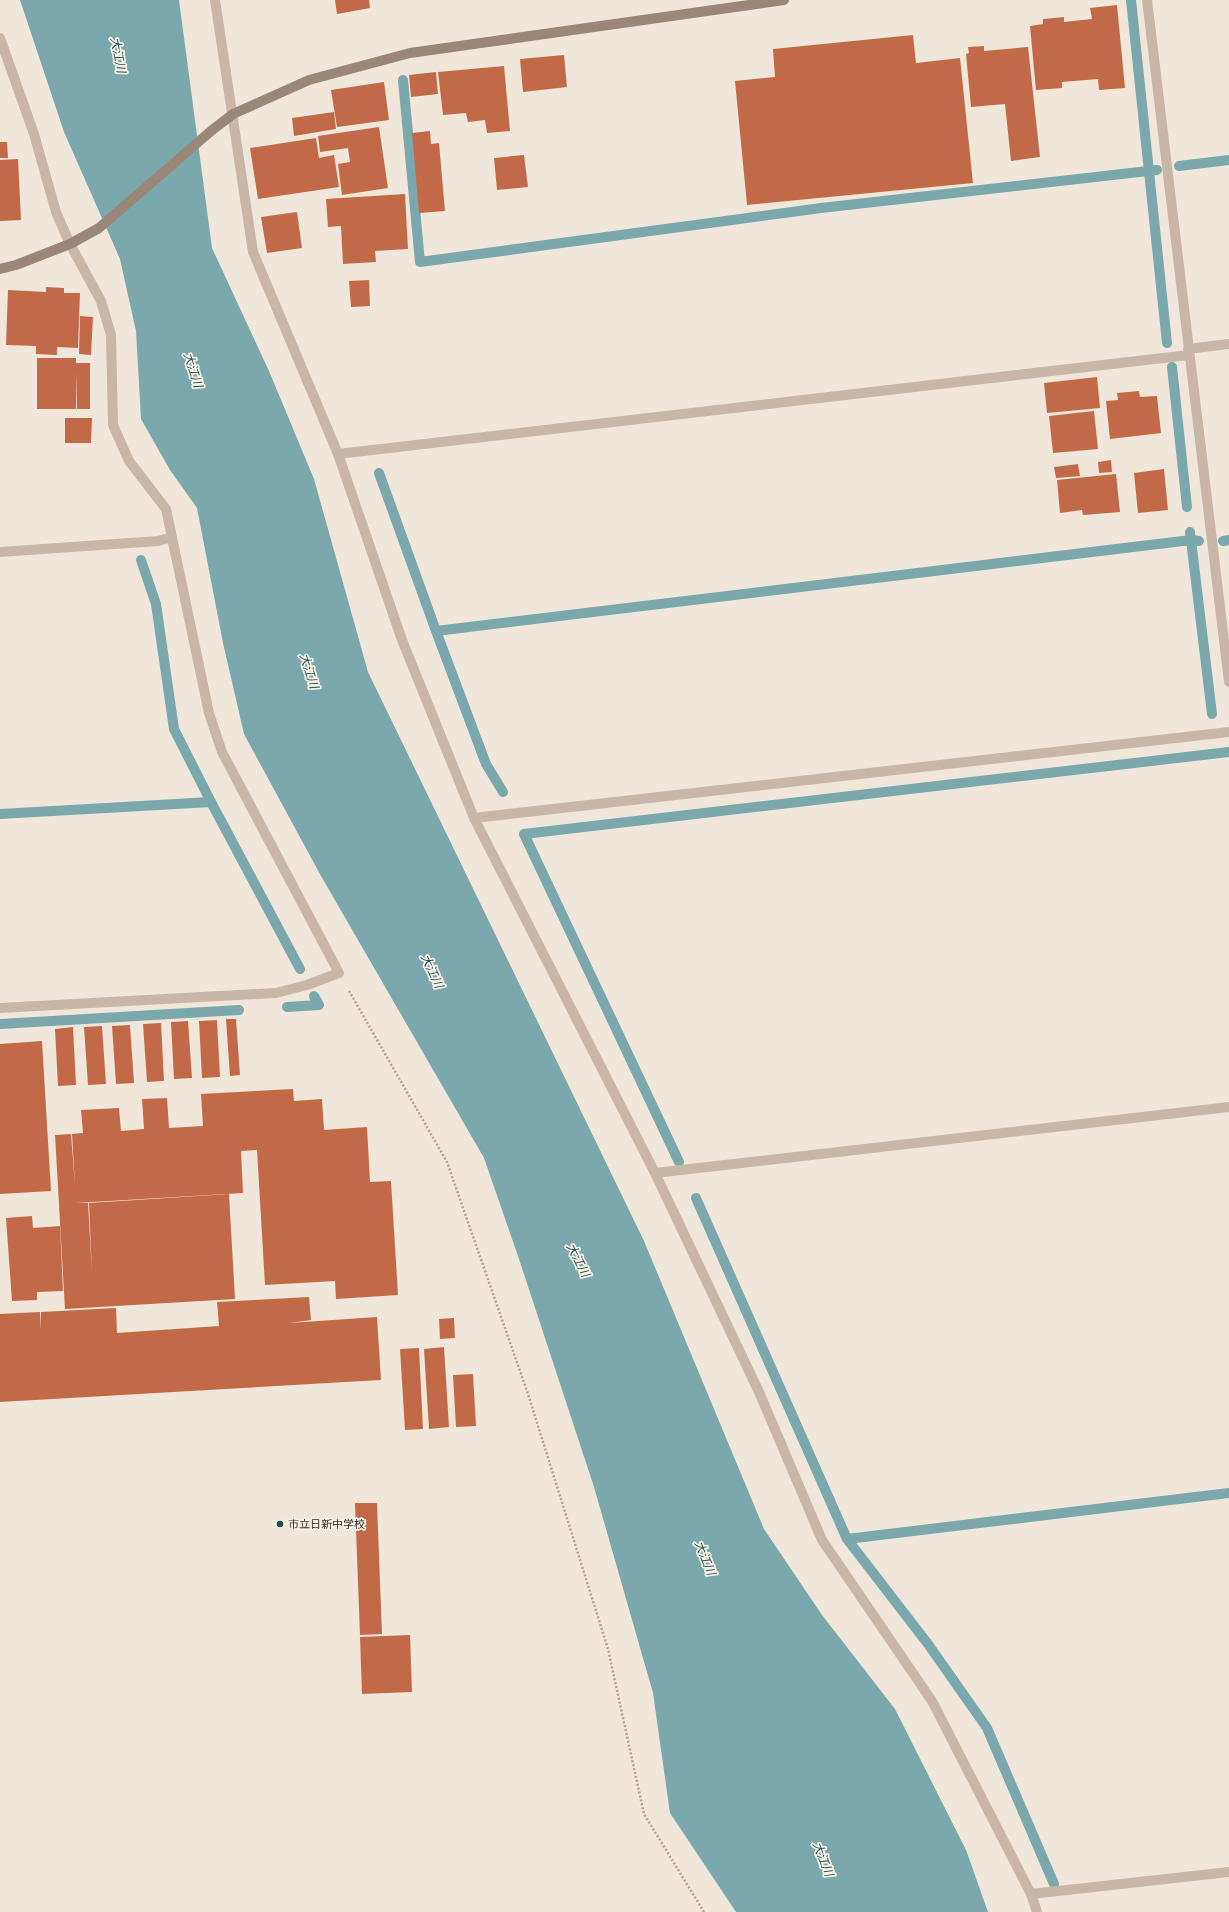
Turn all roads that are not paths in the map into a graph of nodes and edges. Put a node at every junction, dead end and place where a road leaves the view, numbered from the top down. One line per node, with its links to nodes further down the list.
1 (215, 0): 5 (street)
2 (784, 0): 5 (street)
3 (1147, 0): 9 (street)
4 (0, 38): 6 (street)
5 (233, 114): 6 (street); 10 (street)
6 (70, 244): 7 (street); 11 (street)
7 (0, 268)
8 (1229, 344): 9 (street)
9 (1188, 352): 10 (street); 13 (street)
10 (338, 454): 15 (street)
11 (172, 537): 12 (street); 16 (street)
12 (0, 552)
13 (1229, 682)
14 (1229, 732): 15 (street)
15 (474, 818): 18 (street)
16 (0, 1008)
17 (1229, 1107): 18 (street)
18 (655, 1173): 20 (street)
19 (1229, 1872): 20 (street)
20 (1031, 1894): 21 (street)
21 (1037, 1912)

